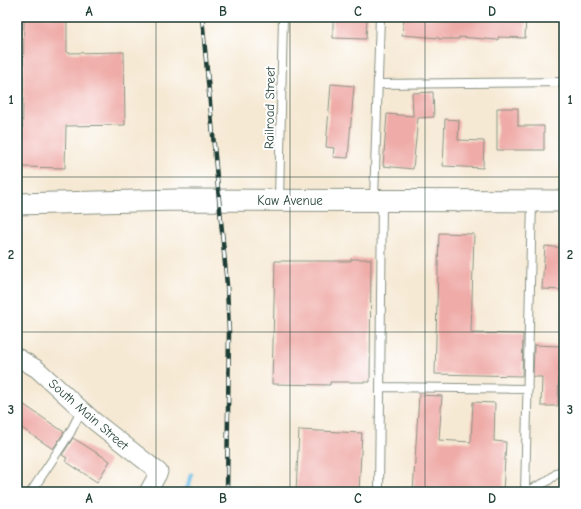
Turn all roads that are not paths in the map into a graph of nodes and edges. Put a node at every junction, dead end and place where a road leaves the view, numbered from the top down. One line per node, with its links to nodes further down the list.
1 (283, 17): 5 (lane, Railroad Street)
2 (380, 17): 4 (lane)
3 (564, 82): 4 (lane)
4 (378, 84): 6 (lane)
5 (279, 200): 6 (street, Kaw Avenue); 9 (street, Kaw Avenue)
6 (378, 201): 7 (street, Kaw Avenue); 11 (lane)
7 (532, 201): 8 (street, Kaw Avenue); 12 (lane)
8 (564, 201)
9 (17, 204)
10 (17, 357): 13 (street, South Main Street)
11 (380, 387): 12 (lane); 17 (lane)
12 (528, 389): 18 (lane)
13 (82, 409): 15 (lane); 16 (street, South Main Street)
14 (564, 468): 18 (lane)
15 (31, 492)
16 (148, 492)
17 (379, 492)
18 (525, 492)

